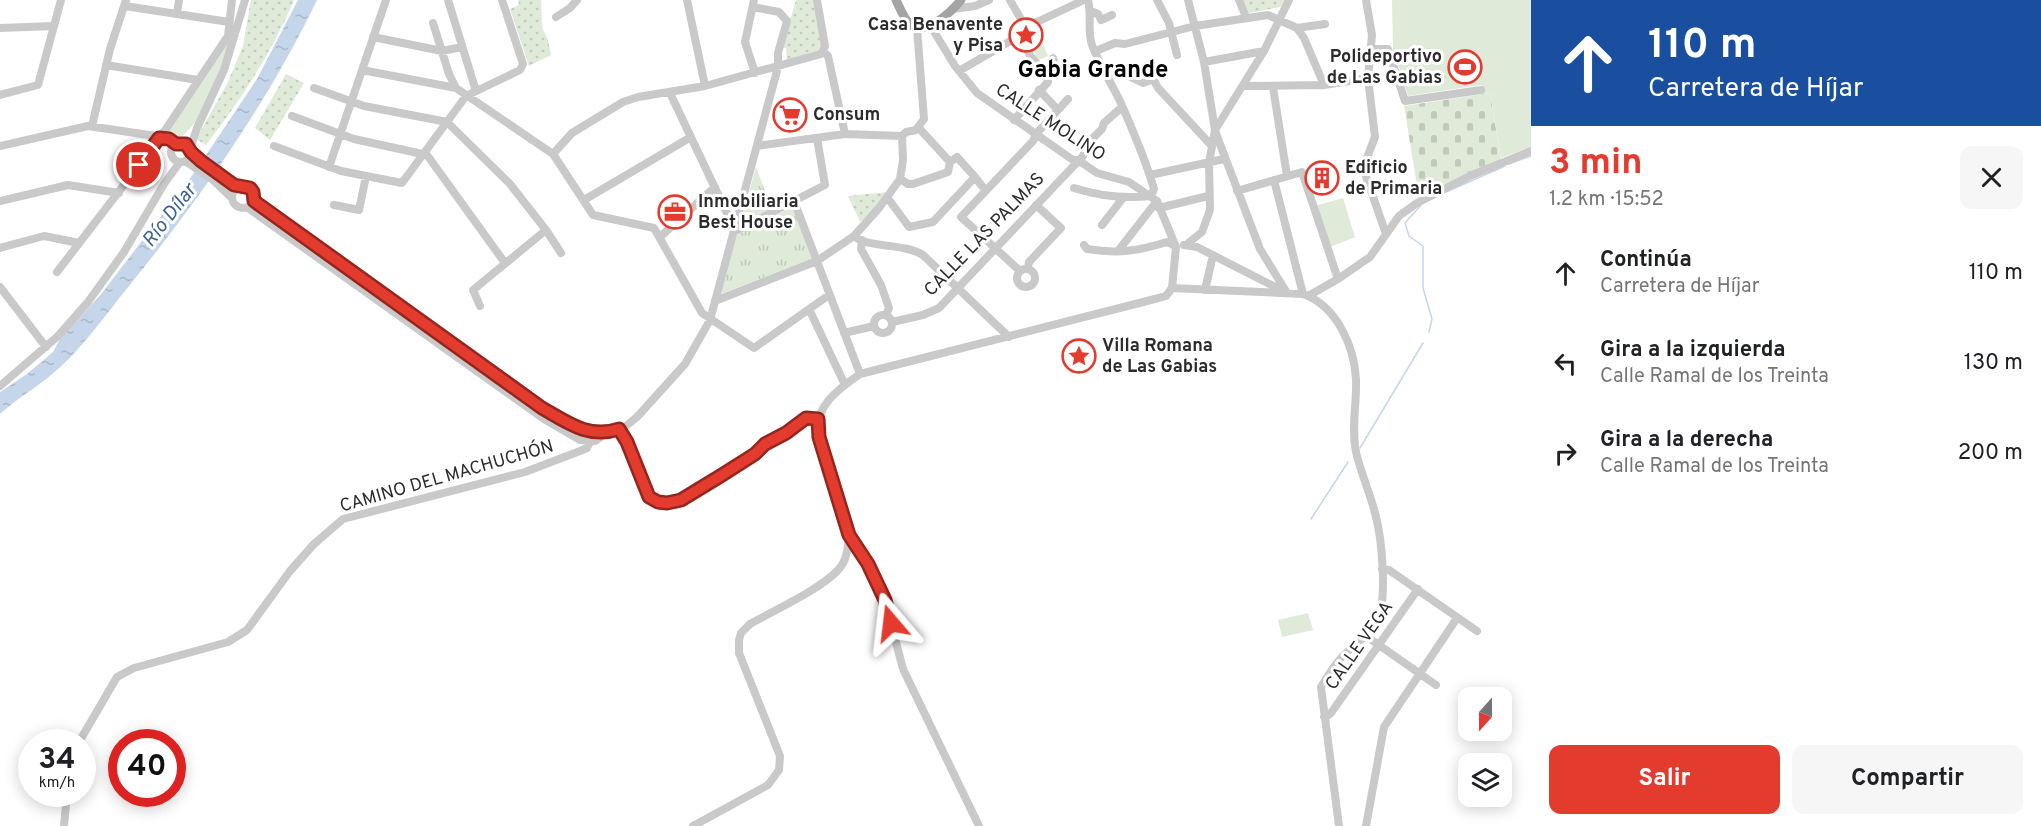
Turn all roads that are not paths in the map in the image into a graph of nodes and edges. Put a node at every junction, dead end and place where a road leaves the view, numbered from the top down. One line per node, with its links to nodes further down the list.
1 (61, 0): 35 (street)
2 (179, 0): 26 (street)
3 (232, 0): 31 (street)
4 (244, 0): 81 (street)
5 (386, 0): 41 (street)
6 (459, 0): 21 (street)
7 (502, 0): 68 (street)
8 (577, 0): 28 (street)
9 (687, 0): 61 (street)
10 (817, 0): 45 (street)
11 (896, 0): 37 (main road)
12 (961, 0): 24 (main road)
13 (989, 0): 24 (street)
14 (1010, 0): 15 (street)
15 (1086, 0): 25 (street)
16 (1157, 0): 40 (street)
17 (1188, 0): 36 (street)
18 (1239, 0): 29 (street)
19 (1289, 0): 30 (street)
20 (1366, 0): 43 (street)
21 (448, 2): 42 (street)
22 (125, 3): 26 (street); 51 (street)
23 (753, 4): 52 (street, CAMINO DEL MACHUCHÓN); 55 (street)
24 (953, 9): 34 (main road)
25 (1091, 11): 27 (street); 46 (street)
26 (177, 14): 31 (street)
27 (1112, 15)
28 (556, 16)
29 (1246, 17): 30 (street); 36 (street)
30 (1280, 20): 39 (street); 47 (street)
31 (229, 22): 59 (street)
32 (433, 23): 44 (street)
33 (1326, 24): 39 (street)
34 (930, 25): 37 (main road); 54 (street, CALLE MOLINO)
35 (54, 26): 38 (street); 70 (street)
36 (1195, 26): 40 (street); 50 (street)
37 (917, 27): 80 (street)
38 (0, 28)
39 (1297, 28): 60 (street)
40 (1172, 32): 46 (street); 48 (street)
41 (374, 37): 44 (street); 53 (street)
42 (462, 47): 44 (street); 68 (street)
43 (1371, 49): 58 (street); 67 (street)
44 (442, 51): 65 (street)
45 (824, 51): 52 (street); 84 (street)
46 (1096, 51): 57 (street)
47 (1264, 51): 50 (street); 62 (street)
48 (1177, 55)
49 (1053, 58): 56 (street)
50 (1204, 62): 82 (street)
51 (106, 65): 59 (street); 79 (street)
52 (778, 67): 55 (street); 93 (street, CAMINO DEL MACHUCHÓN)
53 (362, 70): 65 (street); 73 (street)
54 (959, 71): 56 (street); 77 (street, CALLE MOLINO)
55 (755, 73): 61 (street)
56 (1046, 74): 66 (street)
57 (1106, 74): 74 (street); 94 (street)
58 (1368, 78): 60 (street); 133 (street)
59 (198, 80): 88 (street)
60 (1324, 85): 63 (street)
61 (705, 86): 69 (street)
62 (1244, 86): 63 (street); 82 (street)
63 (1273, 87): 108 (street)
64 (314, 88): 73 (street)
65 (456, 88): 71 (street)
66 (1039, 90): 75 (street); 77 (street)
67 (1481, 90)
68 (476, 91): 71 (street)
69 (670, 93): 87 (street); 98 (street)
70 (0, 95)
71 (466, 96): 78 (street); 98 (street)
72 (1068, 99): 75 (street)
73 (351, 101): 78 (street); 83 (street)
74 (1122, 107): 102 (street, CALLE LAS PALMAS); 106 (street)
75 (1058, 110): 85 (street)
76 (292, 116): 83 (street)
77 (1014, 120): 85 (street, CALLE MOLINO)
78 (447, 122): 97 (street); 132 (street)
79 (92, 126): 88 (street); 91 (street)
80 (918, 127): 86 (street); 101 (street)
81 (197, 128): 90 (street); 95 (street)
82 (1215, 130): 94 (street); 100 (street)
83 (340, 134): 97 (street); 105 (street)
84 (845, 134): 86 (street); 89 (street)
85 (1036, 134): 102 (street, CALLE MOLINO); 116 (street)
86 (902, 136): 111 (street)
87 (691, 137): 114 (street); 123 (street)
88 (159, 138): 90 (street); 99 (street); 118 (street)
89 (817, 138): 93 (street); 125 (street)
90 (178, 143): 95 (street); 99 (street)
91 (0, 146)
92 (274, 146): 105 (street)
93 (757, 146): 131 (street, CAMINO DEL MACHUCHÓN)
94 (1211, 146): 103 (street)
95 (190, 150): 99 (street); 104 (street)
96 (1531, 151): 133 (street)
97 (424, 153): 107 (street); 147 (street)
98 (553, 154): 123 (street)
99 (177, 158): 104 (street); 165 (street)
100 (1224, 159): 103 (street); 117 (street)
101 (953, 160): 110 (street); 111 (street)
102 (1078, 160): 126 (street, CALLE MOLINO); 129 (street, CALLE LAS PALMAS)
103 (1209, 163): 106 (street); 119 (street)
104 (199, 165): 109 (street)
105 (329, 167): 107 (street)
106 (1150, 175): 126 (street)
107 (366, 176): 128 (street)
108 (1287, 176): 112 (street); 149 (street)
109 (215, 177): 113 (street); 121 (street)
110 (975, 177): 116 (street); 120 (street)
111 (900, 179): 120 (street)
112 (1274, 180): 117 (street); 156 (street)
113 (239, 187): 121 (street); 127 (street)
114 (715, 187): 131 (street); 135 (street)
115 (1074, 188): 122 (street)
116 (986, 190): 142 (street)
117 (1237, 191): 154 (street)
118 (119, 193): 124 (street); 137 (street)
119 (1209, 196): 126 (street); 138 (street)
120 (887, 197): 134 (street)
121 (231, 198): 127 (street)
122 (1123, 198): 126 (street); 130 (street)
123 (584, 200): 135 (street)
124 (0, 201)
125 (794, 201): 131 (street); 146 (street)
126 (1156, 202): 140 (street); 143 (street)
127 (251, 204): 170 (street); 173 (street)
128 (334, 205)
129 (1036, 205): 142 (street, CALLE LAS PALMAS); 142 (street)
130 (1102, 225)
131 (734, 228): 157 (street, CAMINO DEL MACHUCHÓN)
132 (546, 230): 144 (street); 147 (street)
133 (1386, 234): 149 (street)
134 (854, 236): 136 (street); 146 (street)
135 (660, 237): 161 (street)
136 (862, 240): 151 (street); 160 (street)
137 (80, 243): 141 (street); 148 (street)
138 (1187, 244): 140 (street); 145 (street)
139 (1084, 245): 143 (street)
140 (1176, 247): 143 (street); 152 (street)
141 (0, 248)
142 (994, 249): 151 (street, CALLE LAS PALMAS)
143 (1118, 251)
144 (561, 253)
145 (1213, 255): 153 (street); 154 (street)
146 (817, 261): 155 (street); 157 (street)
147 (505, 263): 158 (street)
148 (57, 272)
149 (1338, 279): 156 (street)
150 (0, 286): 165 (street)
151 (958, 288): 160 (street, CALLE LAS PALMAS); 164 (street)
152 (1172, 288): 153 (street); 164 (street)
153 (1204, 290): 154 (street)
154 (1287, 293): 156 (street)
155 (829, 295): 159 (street); 163 (street)
156 (1306, 295): 175 (street)
157 (715, 301): 161 (street, CAMINO DEL MACHUCHÓN)
158 (480, 306)
159 (809, 309): 161 (street); 167 (street)
160 (889, 318): 162 (street); 162 (street)
161 (710, 320): 171 (street, CAMINO DEL MACHUCHÓN)
162 (874, 326): 163 (street)
163 (844, 333): 166 (street)
164 (1009, 337): 166 (street)
165 (46, 347): 168 (street)
166 (860, 374): 167 (street)
167 (845, 385): 169 (street)
168 (0, 386)
169 (818, 419): 171 (street); 174 (street)
170 (579, 429): 172 (street); 173 (street)
171 (619, 429): 172 (street, CAMINO DEL MACHUCHÓN)
172 (608, 433): 173 (street, CAMINO DEL MACHUCHÓN)
173 (590, 442): 184 (street, CAMINO DEL MACHUCHÓN)
174 (849, 535): 187 (street); 188 (street)
175 (1382, 569): 176 (street); 179 (street)
176 (1418, 589): 177 (street); 180 (street, CALLE VEGA)
177 (1457, 618): 178 (street); 181 (street)
178 (1477, 631)
179 (1366, 636): 180 (street); 183 (street)
180 (1378, 644): 181 (street); 183 (street, CALLE VEGA)
181 (1419, 673): 182 (street); 190 (street)
182 (1436, 685)
183 (1324, 717): 189 (street)
184 (87, 729)
185 (66, 807): 186 (street)
186 (64, 826)
187 (693, 826)
188 (979, 826)
189 (1338, 826)
190 (1366, 826)

